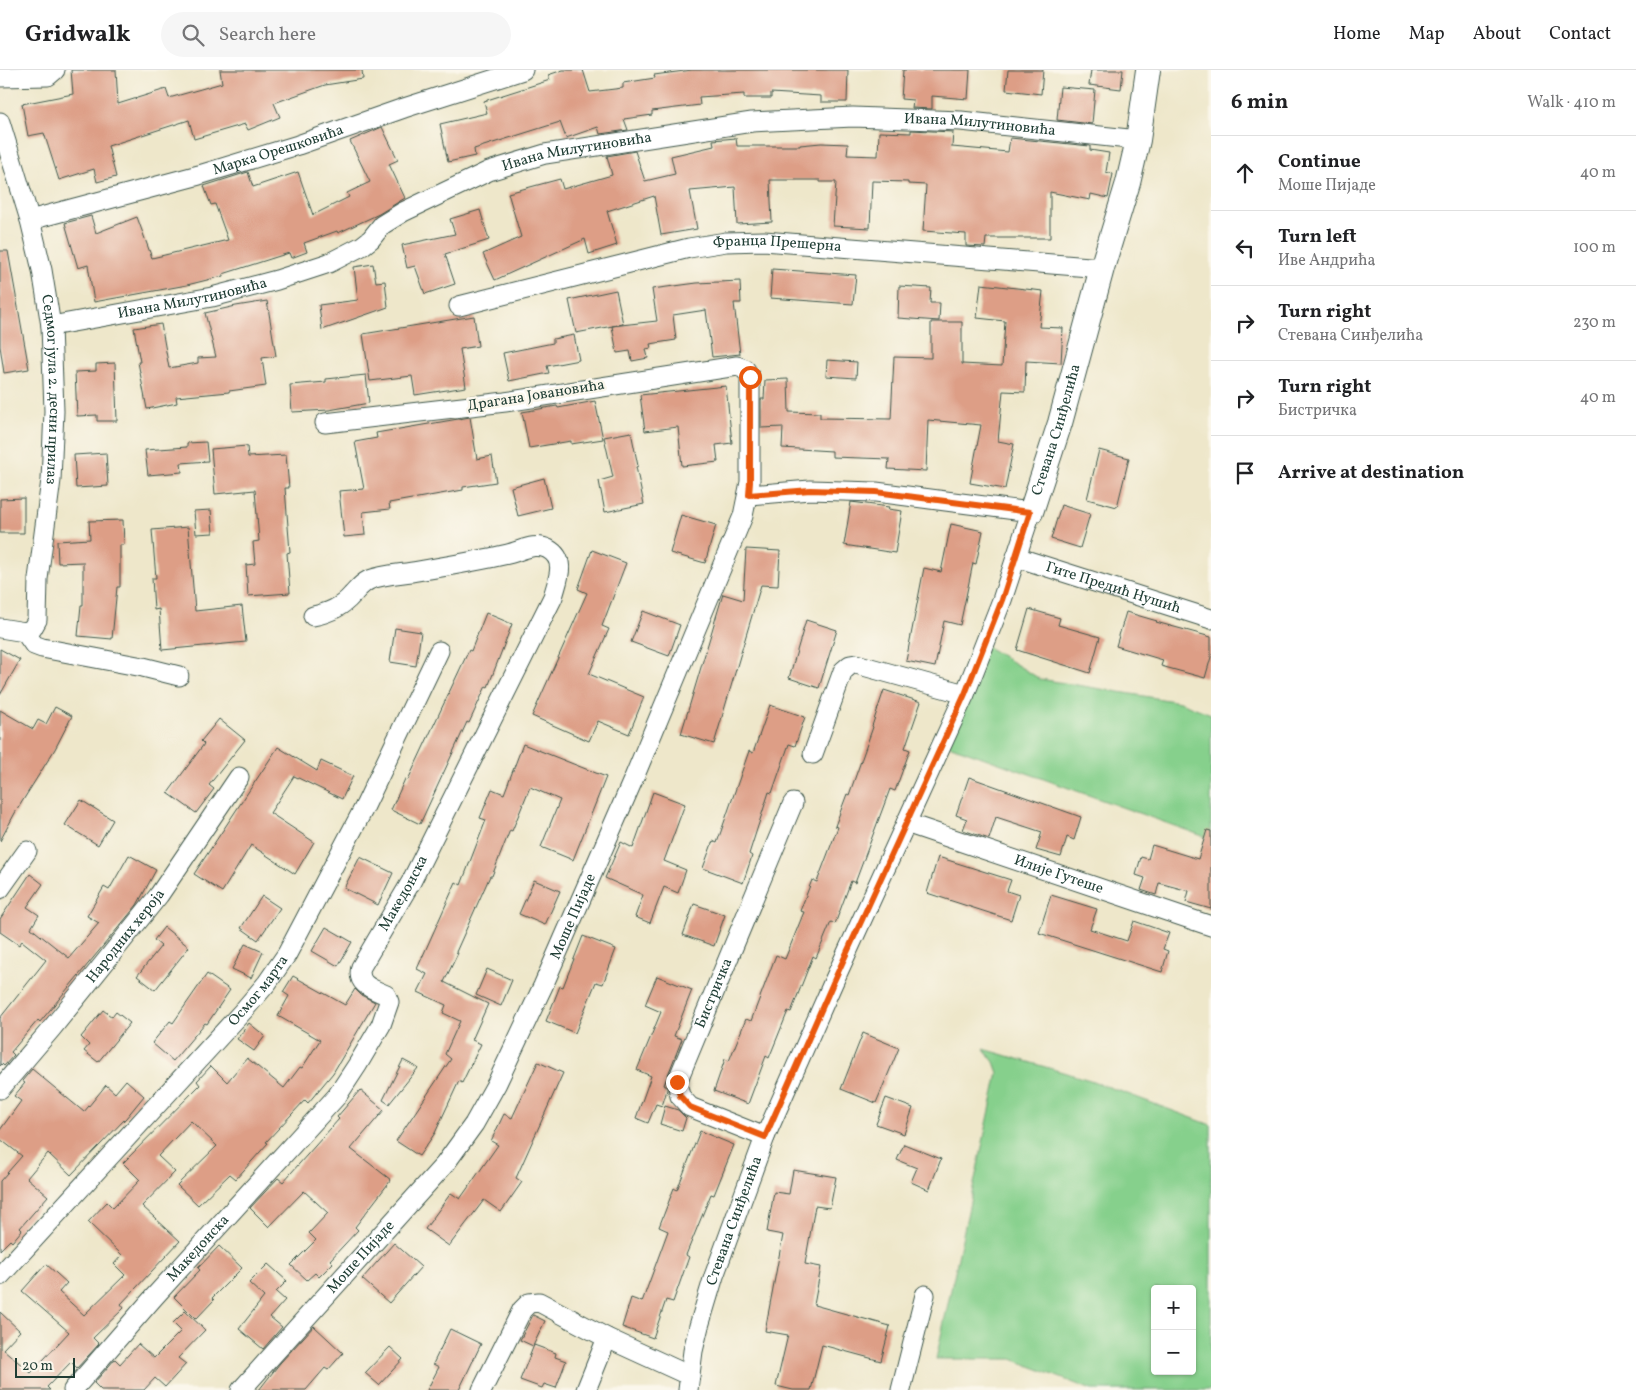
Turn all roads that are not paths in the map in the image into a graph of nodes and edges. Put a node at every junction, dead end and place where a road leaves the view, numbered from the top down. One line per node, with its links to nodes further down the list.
1 (55, 70): 4 (street)
2 (523, 70): 7 (street, Марка Орешковића)
3 (1148, 70): 6 (street, Стевана Синђелића)
4 (0, 77)
5 (0, 122): 7 (street, Седмог јула 2. десни прилаз)
6 (1138, 140): 8 (street, Стевана Синђелића); 10 (street, Ивана Милутиновића)
7 (30, 220): 10 (street, Седмог јула 2. десни прилаз)
8 (1102, 268): 9 (street, Франца Прешерна); 14 (street, Стевана Синђелића)
9 (459, 306)
10 (51, 326): 19 (street, Седмог јула 2. десни прилаз)
11 (746, 369): 12 (street, Драгана Јовановића); 13 (street, Моше Пијаде)
12 (324, 423)
13 (749, 495): 14 (street); 37 (street, Моше Пијаде)
14 (1030, 512): 15 (street, Стевана Синђелића)
15 (1016, 557): 17 (street, Гите Предић Нушић); 22 (street, Стевана Синђелића)
16 (313, 616): 36 (street, Македонска)
17 (1211, 619)
18 (0, 629): 19 (street)
19 (25, 632): 21 (street)
20 (438, 650): 32 (street, Осмог марта)
21 (179, 676)
22 (965, 694): 23 (street); 26 (street, Стевана Синђелића)
23 (813, 754)
24 (239, 777): 30 (street, Народних хероја)
25 (793, 803): 31 (street, Бистричка)
26 (906, 823): 29 (street, Илије Гутеше); 31 (street, Стевана Синђелића)
27 (28, 851): 28 (street)
28 (0, 889)
29 (1211, 926)
30 (0, 1089)
31 (765, 1137): 35 (street, Стевана Синђелића)
32 (0, 1276)
33 (925, 1295): 40 (street)
34 (607, 1338): 35 (street); 38 (street); 39 (street)
35 (689, 1383)
36 (74, 1390)
37 (241, 1390)
38 (482, 1390)
39 (586, 1390)
40 (901, 1390)

